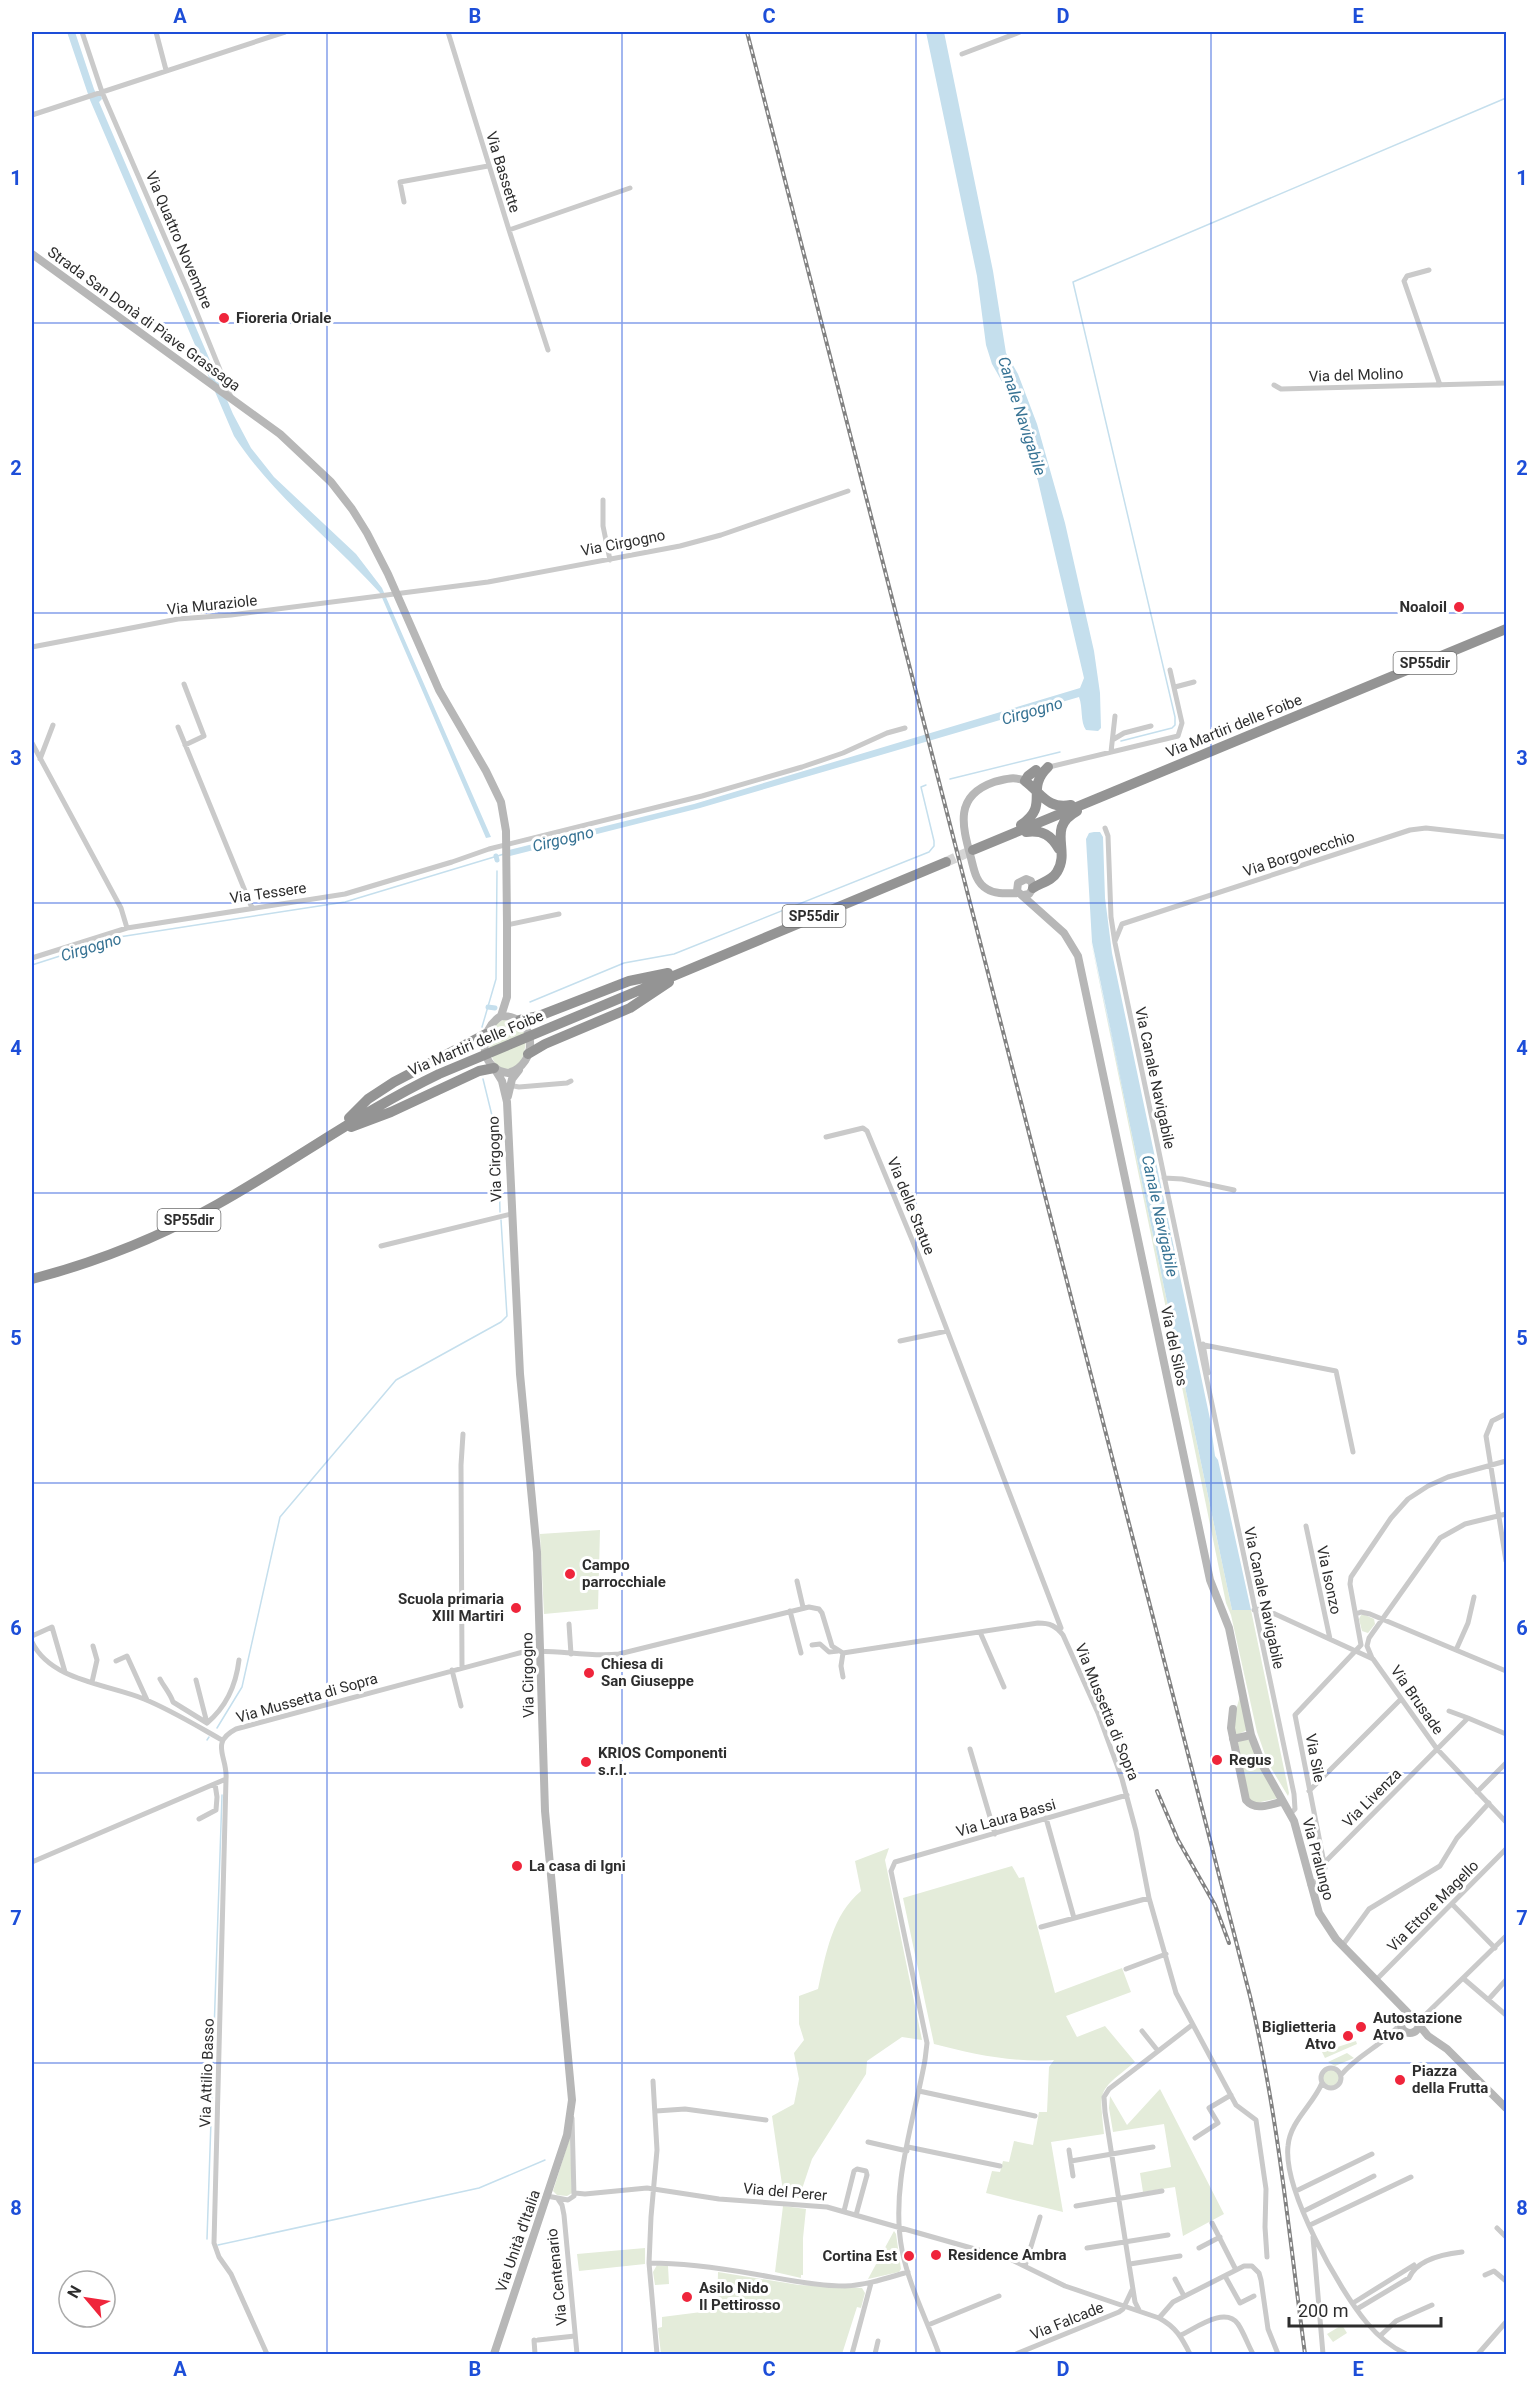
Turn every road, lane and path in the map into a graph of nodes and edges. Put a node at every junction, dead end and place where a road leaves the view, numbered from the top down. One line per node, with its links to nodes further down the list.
1 (82, 32): 8 (street, Via Quattro Novembre)
2 (156, 32): 7 (street)
3 (285, 32): 7 (street)
4 (448, 32): 10 (street, Via Bassette)
5 (1020, 32): 6 (street)
6 (962, 54)
7 (166, 70): 8 (street)
8 (100, 93): 9 (street); 20 (street, Via Quattro Novembre)
9 (32, 115)
10 (488, 166): 12 (street); 13 (street, Via Bassette)
11 (630, 188): 13 (street, Via Bassette)
12 (404, 202)
13 (509, 230): 16 (street)
14 (32, 254): 20 (street, Strada San Donà di Piave Grassaga)
15 (1429, 270): 18 (street)
16 (548, 350)
17 (1506, 383): 18 (street, Via del Molino)
18 (1440, 385): 19 (street, Via del Molino)
19 (1274, 386)
20 (228, 397): 24 (street, Strada San Donà di Piave Grassaga)
21 (848, 491): 23 (street, Via Cirgogno)
22 (603, 500): 23 (street)
23 (610, 560): 24 (street, Via Cirgogno)
24 (392, 593): 26 (street, Via Muraziole); 50 (street)
25 (1506, 629): 46 (highway, Via Martiri delle Foibe / SP55dir)
26 (32, 647)
27 (1170, 670): 30 (street)
28 (1194, 682): 30 (street)
29 (184, 684): 38 (street)
30 (1174, 687): 39 (street)
31 (1115, 716): 36 (street)
32 (53, 725): 40 (street)
33 (1151, 726): 36 (street)
34 (178, 728): 38 (street)
35 (905, 728): 50 (street, Via Tessere)
36 (1114, 739): 39 (street)
37 (32, 743): 40 (street)
38 (185, 745): 55 (street)
39 (1111, 752): 41 (street)
40 (40, 759): 60 (street)
41 (1048, 767): 42 (street); 44 (street); 45 (highway)
42 (1036, 770): 43 (street); 44 (highway)
43 (1007, 779): 44 (street); 54 (street)
44 (1025, 781): 45 (highway)
45 (1036, 791): 46 (highway); 48 (highway)
46 (1097, 798): 48 (highway, Via Martiri delle Foibe / SP55dir); 52 (highway)
47 (1105, 828): 57 (street, Via Canale Navigabile)
48 (1006, 836): 51 (highway, Via Martiri delle Foibe / SP55dir); 52 (highway)
49 (1506, 837): 58 (street, Via Borgovecchio)
50 (506, 844): 55 (street, Via Tessere); 59 (street)
51 (973, 850)
52 (1061, 852): 54 (highway)
53 (946, 861): 63 (highway, Via Martiri delle Foibe / SP55dir)
54 (1026, 888): 138 (street, Via del Silos)
55 (252, 908): 60 (street, Via Tessere)
56 (559, 914): 59 (street)
57 (1111, 918): 58 (street); 61 (street, Via Canale Navigabile)
58 (1122, 924): 61 (street)
59 (507, 925): 64 (street)
60 (127, 928): 62 (street, Via Tessere)
61 (1115, 943): 75 (street, Via Canale Navigabile)
62 (32, 958)
63 (683, 971): 66 (highway); 68 (highway); 73 (highway, Via Martiri delle Foibe / SP55dir)
64 (507, 998): 65 (street); 66 (street)
65 (501, 1016): 66 (street); 67 (street)
66 (518, 1018): 68 (street)
67 (486, 1035): 69 (street); 73 (highway)
68 (528, 1054): 70 (street)
69 (494, 1068): 70 (street); 72 (street, Via Cirgogno); 73 (highway)
70 (520, 1068): 72 (street)
71 (571, 1081): 72 (street)
72 (506, 1083): 77 (street, Via Cirgogno)
73 (333, 1132): 79 (highway, Via Martiri delle Foibe / SP55dir)
74 (826, 1137): 80 (street, Via delle Statue)
75 (1164, 1178): 76 (street); 81 (street, Via Canale Navigabile)
76 (1234, 1190)
77 (511, 1214): 78 (street, Via Cirgogno); 111 (street, Via Cirgogno)
78 (381, 1246)
79 (32, 1279)
80 (947, 1331): 82 (street); 104 (street, Via delle Statue)
81 (1196, 1332): 83 (street, Via Canale Navigabile); 84 (street, Via Canale Navigabile)
82 (900, 1341)
83 (1204, 1345): 84 (street, Via Canale Navigabile); 87 (street)
84 (1208, 1386): 97 (street, Via Canale Navigabile)
85 (1506, 1414): 89 (street)
86 (463, 1434): 120 (street)
87 (1353, 1452)
88 (1506, 1461): 89 (street)
89 (1491, 1466): 91 (street); 99 (street)
90 (1506, 1514): 91 (street)
91 (1499, 1516): 93 (street); 100 (street)
92 (1306, 1526): 107 (street, Via Isonzo)
93 (1506, 1562)
94 (797, 1581): 96 (street)
95 (1474, 1597): 112 (street)
96 (803, 1608): 98 (street, Via Mussetta di Sopra); 114 (street)
97 (1254, 1610): 107 (street, Via Brusade); 151 (street, Via Canale Navigabile)
98 (790, 1611): 115 (street); 116 (street, Via Mussetta di Sopra)
99 (1356, 1614): 100 (street); 103 (street)
100 (1383, 1620): 106 (street); 112 (street)
101 (569, 1624): 116 (street)
102 (980, 1632): 104 (street, Via Mussetta di Sopra); 114 (street, Via Mussetta di Sopra); 128 (street)
103 (1359, 1632): 106 (street); 113 (street)
104 (1063, 1635): 148 (street, Via Mussetta di Sopra)
105 (32, 1636): 123 (street)
106 (1370, 1637): 117 (street)
107 (1330, 1639): 113 (street, Via Brusade)
108 (32, 1642): 123 (street)
109 (812, 1645): 114 (street, Via Mussetta di Sopra)
110 (93, 1646): 127 (street)
111 (541, 1650): 116 (street, Via Mussetta di Sopra); 120 (street, Via Mussetta di Sopra); 195 (street, Via Cirgogno)
112 (1456, 1650): 122 (street)
113 (1356, 1651): 117 (street, Via Brusade); 146 (street, Via Sile)
114 (840, 1652): 124 (street)
115 (801, 1653)
116 (571, 1654)
117 (1373, 1659): 129 (street, Via Brusade)
118 (239, 1660): 135 (street)
119 (116, 1661): 130 (street)
120 (462, 1668): 121 (street, Via Mussetta di Sopra)
121 (452, 1670): 131 (street); 140 (street, Via Mussetta di Sopra)
122 (1506, 1671)
123 (65, 1672): 127 (street)
124 (843, 1677)
125 (160, 1679): 135 (street)
126 (196, 1680): 135 (street)
127 (92, 1682): 130 (street)
128 (1004, 1687)
129 (1401, 1699): 142 (street, Via Brusade); 146 (street)
130 (147, 1700): 136 (street)
131 (461, 1706)
132 (1233, 1709): 139 (street)
133 (1449, 1711): 134 (street)
134 (1468, 1718): 137 (street); 142 (street, Via Livenza)
135 (207, 1723): 136 (street)
136 (205, 1731): 140 (street)
137 (1506, 1734)
138 (1251, 1735): 139 (street); 149 (street, Via del Silos)
139 (1233, 1739): 149 (street)
140 (222, 1740): 144 (street, Via Mussetta di Sopra)
141 (970, 1749): 155 (street)
142 (1437, 1749): 147 (street, Via Brusade); 158 (street, Via Livenza)
143 (1506, 1763): 147 (street)
144 (226, 1779): 145 (street); 265 (street, Via Attilio Basso)
145 (215, 1784): 153 (street); 157 (street)
146 (1309, 1791): 158 (street, Via Sile)
147 (1477, 1792): 150 (street, Via Brusade)
148 (1126, 1795): 152 (street, Via Laura Bassi); 162 (street, Via Mussetta di Sopra)
149 (1283, 1802): 151 (street, Via Pralungo)
150 (1489, 1803): 154 (street, Via Brusade); 167 (street)
151 (1291, 1813): 160 (street, Via Pralungo)
152 (1046, 1818): 155 (street, Via Laura Bassi); 164 (street)
153 (199, 1819)
154 (1506, 1822)
155 (994, 1834): 190 (street, Via Laura Bassi)
156 (1506, 1849): 163 (street, Via Ettore Magello)
157 (32, 1862)
158 (1324, 1863): 159 (street, Via Sile)
159 (1324, 1875): 160 (street); 161 (street, Via Sile)
160 (1310, 1885): 167 (street, Via Pralungo)
161 (1327, 1893)
162 (1149, 1898): 164 (street); 169 (street, Via Mussetta di Sopra)
163 (1452, 1904): 168 (street); 172 (street, Via Ettore Magello)
164 (1074, 1918): 165 (street)
165 (1041, 1927)
166 (1506, 1936): 168 (street)
167 (1342, 1946): 172 (street, Via Pralungo)
168 (1495, 1948): 171 (street)
169 (1166, 1954): 170 (street); 179 (street, Via Mussetta di Sopra)
170 (1126, 1969)
171 (1464, 1979): 174 (street); 180 (street)
172 (1376, 1980): 175 (street, Via Pralungo)
173 (1506, 1980): 174 (street)
174 (1488, 2000): 177 (street)
175 (1397, 2002): 176 (street, Via Pralungo); 178 (street, Via Pralungo)
176 (1410, 2015): 178 (street); 180 (street, Via Pralungo)
177 (1506, 2015)
178 (1402, 2022): 180 (street, Via Pralungo); 182 (street)
179 (1192, 2025): 183 (street); 191 (street, Via Mussetta di Sopra)
180 (1414, 2028): 182 (street); 193 (street, Via Pralungo)
181 (1142, 2031): 183 (street)
182 (1390, 2036): 184 (street)
183 (1158, 2051): 205 (street)
184 (1351, 2063): 185 (street); 186 (street)
185 (1336, 2069): 186 (street); 188 (street)
186 (1341, 2075): 189 (street)
187 (653, 2081): 194 (street)
188 (1322, 2083): 189 (street); 192 (street)
189 (1329, 2088): 192 (street)
190 (919, 2091): 196 (street); 202 (street)
191 (1231, 2095): 199 (street); 237 (street, Via Mussetta di Sopra)
192 (1317, 2096): 213 (street)
193 (1506, 2108)
194 (656, 2111): 197 (street); 211 (street)
195 (572, 2114): 198 (street, Via Cirgogno); 215 (street, Via Centenario)
196 (1035, 2116)
197 (766, 2120)
198 (567, 2135): 214 (street, Via Unità d'Italia)
199 (1196, 2138)
200 (868, 2142): 202 (street)
201 (1153, 2147): 205 (street)
202 (907, 2149): 207 (street); 227 (street)
203 (1069, 2150): 206 (street)
204 (1372, 2154): 213 (street)
205 (1112, 2156): 206 (street); 217 (street)
206 (1071, 2161): 208 (street)
207 (1000, 2166)
208 (1073, 2176)
209 (1374, 2176): 220 (street)
210 (1412, 2178): 225 (street)
211 (654, 2189): 215 (street, Via del Perer); 219 (street, Via del Perer); 239 (street)
212 (1162, 2191): 217 (street)
213 (1296, 2191): 220 (street)
214 (547, 2196): 216 (street); 266 (street, Via Unità d'Italia)
215 (572, 2196): 216 (street); 221 (street, Via Centenario)
216 (558, 2199): 221 (street, Via Centenario)
217 (1119, 2199): 218 (street); 232 (street)
218 (1076, 2206)
219 (843, 2211): 222 (street, Via del Perer); 222 (street)
220 (1304, 2211): 225 (street)
221 (564, 2215): 262 (street, Via Centenario)
222 (856, 2215): 227 (street, Via del Perer)
223 (1040, 2217): 241 (street)
224 (1212, 2223): 230 (street)
225 (1310, 2225): 229 (street)
226 (1497, 2228): 231 (street)
227 (900, 2229): 241 (street, Via del Perer); 243 (street)
228 (1168, 2235): 232 (street)
229 (1312, 2236): 253 (street); 277 (street)
230 (1220, 2237): 234 (street); 242 (street)
231 (1506, 2237)
232 (1126, 2242): 233 (street); 240 (street)
233 (1087, 2248)
234 (1199, 2248)
235 (1462, 2252): 256 (street)
236 (1180, 2256): 240 (street)
237 (1267, 2257)
238 (1423, 2260): 253 (street)
239 (650, 2263): 248 (street); 269 (street)
240 (1130, 2264): 249 (street)
241 (1025, 2266): 254 (street, Via del Perer)
242 (1236, 2270): 244 (street); 276 (street)
243 (908, 2272): 248 (street); 260 (street)
244 (1225, 2276): 251 (street); 252 (street)
245 (1485, 2276): 247 (street)
246 (1175, 2279): 251 (street)
247 (1506, 2281)
248 (871, 2283): 270 (street)
249 (1133, 2289): 254 (street); 257 (street)
250 (999, 2296): 260 (street)
251 (1184, 2296): 258 (street)
252 (1254, 2296)
253 (1353, 2303): 256 (street)
254 (1124, 2305): 257 (street, Via del Perer); 273 (street, Via Falcade)
255 (1432, 2305): 263 (street)
256 (1357, 2309): 263 (street)
257 (1139, 2311): 258 (street, Via del Perer)
258 (1159, 2318): 261 (street, Via del Perer)
259 (1506, 2322): 279 (street)
260 (928, 2325): 272 (street)
261 (1181, 2335): 274 (street, Via del Perer); 275 (street)
262 (575, 2336): 267 (street, Via Centenario); 268 (street, Via Centenario)
263 (1380, 2336): 278 (street)
264 (878, 2342): 271 (street)
265 (267, 2355)
266 (494, 2355)
267 (535, 2355)
268 (577, 2355)
269 (657, 2355)
270 (852, 2355)
271 (875, 2355)
272 (939, 2355)
273 (1016, 2355)
274 (1190, 2355)
275 (1253, 2355)
276 (1278, 2355)
277 (1323, 2355)
278 (1406, 2355)
279 (1478, 2355)

